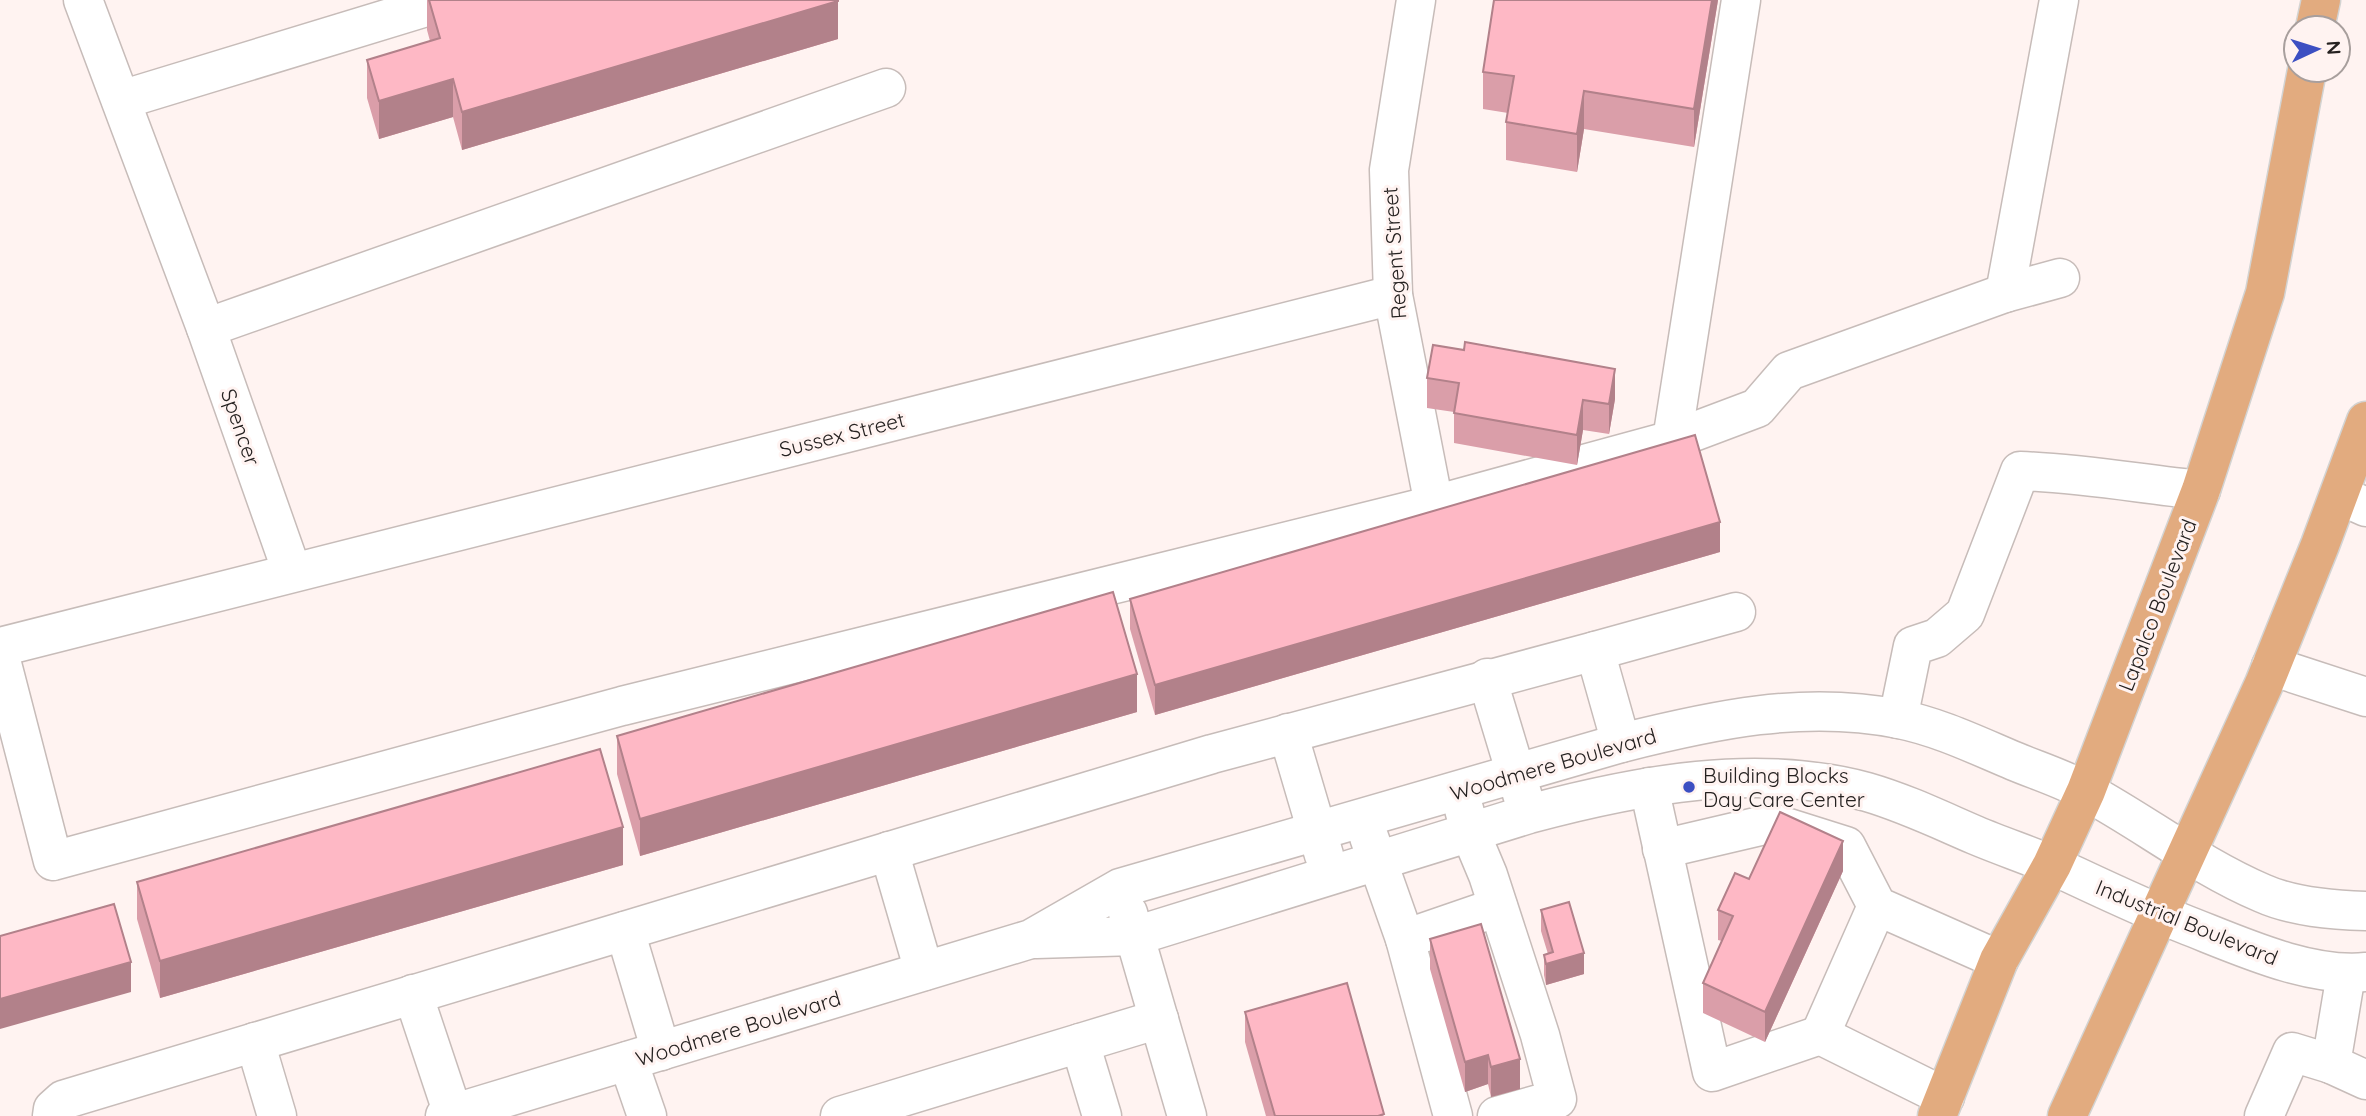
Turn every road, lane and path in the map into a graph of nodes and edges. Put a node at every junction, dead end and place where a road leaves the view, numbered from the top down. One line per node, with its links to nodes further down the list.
1 (83, 0): 8 (street, Spencer)
2 (449, 0): 8 (street)
3 (1416, 0): 11 (street, Regent Street)
4 (1741, 0): 14 (street)
5 (2060, 0): 10 (street)
6 (2304, 84): 15 (main road, Lapalco Boulevard)
7 (886, 88): 12 (street)
8 (121, 100): 12 (street, Spencer)
9 (2060, 278): 10 (street)
10 (2006, 293): 14 (street)
11 (1392, 295): 17 (street, Regent Street); 18 (street, Sussex Street)
12 (206, 328): 18 (street, Spencer)
13 (2366, 421): 16 (main road)
14 (1672, 440): 17 (street)
15 (2201, 491): 26 (street); 32 (main road, Lapalco Boulevard)
16 (2352, 501): 23 (main road)
17 (1434, 505): 22 (street)
18 (292, 572): 20 (street)
19 (1736, 612): 21 (street)
20 (0, 647)
21 (1595, 651): 24 (street); 28 (street)
22 (0, 656)
23 (2272, 666): 25 (street); 39 (main road)
24 (1487, 678): 27 (street); 29 (street)
25 (2366, 697)
26 (1898, 719): 28 (street, Woodmere Boulevard); 32 (street, Woodmere Boulevard)
27 (1288, 733): 35 (street); 38 (street)
28 (1620, 743): 29 (street, Woodmere Boulevard)
29 (1515, 772): 31 (street, Woodmere Boulevard); 33 (street)
30 (1649, 788): 33 (street, Woodmere Boulevard); 37 (street); 41 (street, Woodmere Boulevard)
31 (1458, 790): 34 (street, Woodmere Boulevard); 36 (street)
32 (2086, 791): 39 (street); 41 (main road, Lapalco Boulevard)
33 (1529, 814): 36 (street, Woodmere Boulevard)
34 (1361, 818): 35 (street, Woodmere Boulevard); 40 (street)
35 (1318, 831): 42 (street); 43 (street, Woodmere Boulevard)
36 (1470, 832): 40 (street, Woodmere Boulevard); 45 (street)
37 (1662, 849): 44 (street); 57 (street)
38 (889, 851): 48 (street); 53 (street)
39 (2185, 854): 46 (street); 47 (main road)
40 (1379, 860): 42 (street, Woodmere Boulevard); 51 (street)
41 (2052, 866): 47 (street, Industrial Boulevard); 52 (main road, Lapalco Boulevard)
42 (1330, 876): 49 (street, Woodmere Boulevard)
43 (1120, 888): 49 (street); 50 (street, Woodmere Boulevard)
44 (1877, 906): 52 (street); 57 (street)
45 (1498, 907): 51 (street); 72 (street)
46 (2366, 911)
47 (2158, 914): 54 (street, Industrial Boulevard); 73 (main road)
48 (625, 931): 55 (street); 60 (street)
49 (1135, 936): 50 (street, Woodmere Boulevard); 56 (street)
50 (1031, 939): 53 (street, Woodmere Boulevard)
51 (1405, 939): 71 (street)
52 (1999, 960): 63 (main road, Lapalco Boulevard)
53 (924, 971): 60 (street, Woodmere Boulevard)
54 (2356, 973): 61 (street)
55 (413, 994): 58 (street); 64 (street)
56 (1159, 1019): 59 (street); 70 (street)
57 (1820, 1035): 63 (street)
58 (254, 1042): 65 (street); 66 (street)
59 (1080, 1043): 68 (street); 69 (street)
60 (645, 1056): 64 (street, Woodmere Boulevard); 67 (street)
61 (2331, 1064): 62 (street); 74 (street)
62 (2366, 1080)
63 (1941, 1107)
64 (449, 1115)
65 (52, 1116)
66 (277, 1116)
67 (646, 1116)
68 (840, 1116)
69 (1102, 1116)
70 (1187, 1116)
71 (1453, 1116)
72 (1497, 1116)
73 (2067, 1116)
74 (2263, 1116)

